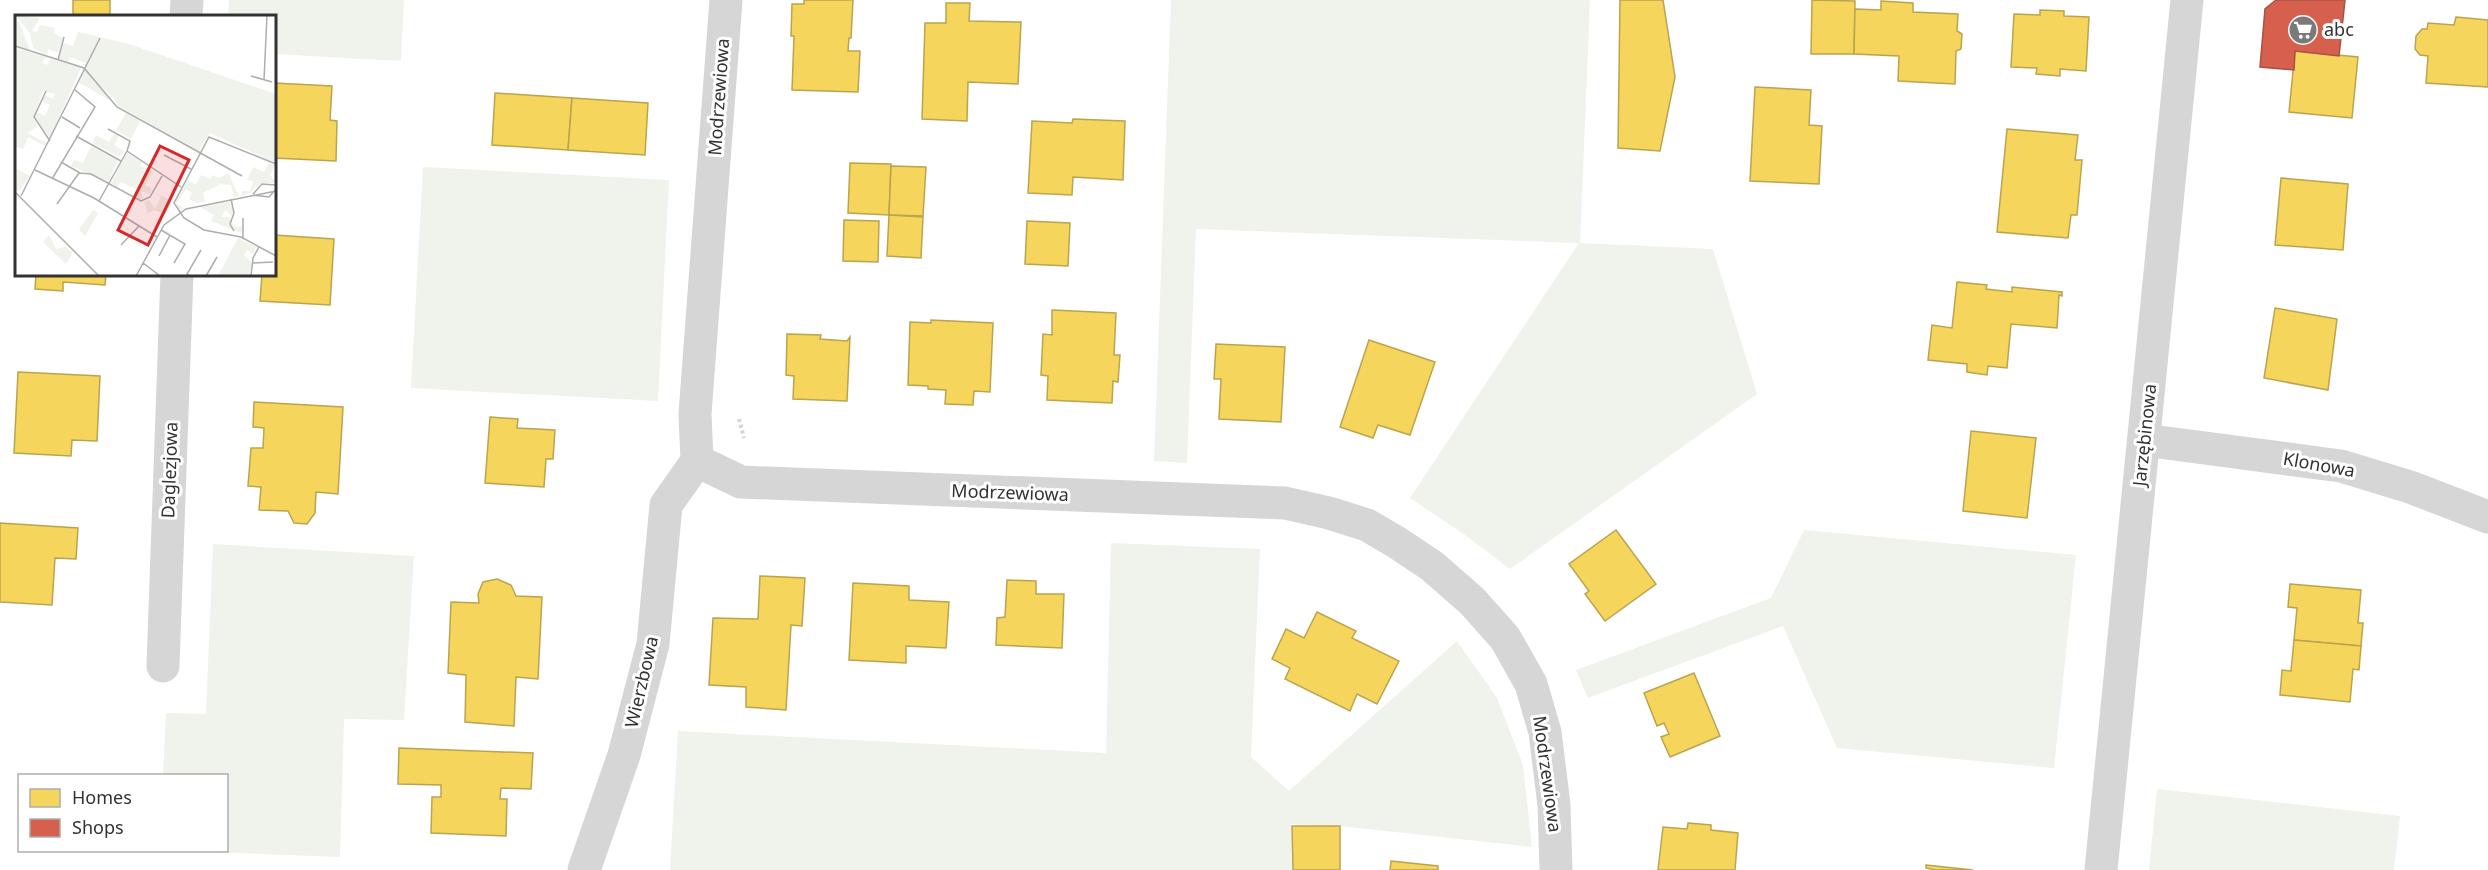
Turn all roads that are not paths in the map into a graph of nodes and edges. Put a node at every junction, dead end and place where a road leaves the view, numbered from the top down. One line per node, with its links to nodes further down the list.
1 (187, 0): 4 (street)
2 (726, 0): 7 (street, Modrzewiowa)
3 (2187, 0): 6 (street, Jarzębinowa)
4 (186, 15)
5 (177, 276): 9 (street, Daglezjowa)
6 (2144, 440): 8 (street, Klonowa); 12 (street, Jarzębinowa)
7 (697, 461): 10 (street, Wierzbowa); 11 (street, Modrzewiowa)
8 (2488, 517)
9 (163, 666)
10 (584, 870)
11 (1556, 870)
12 (2101, 870)

